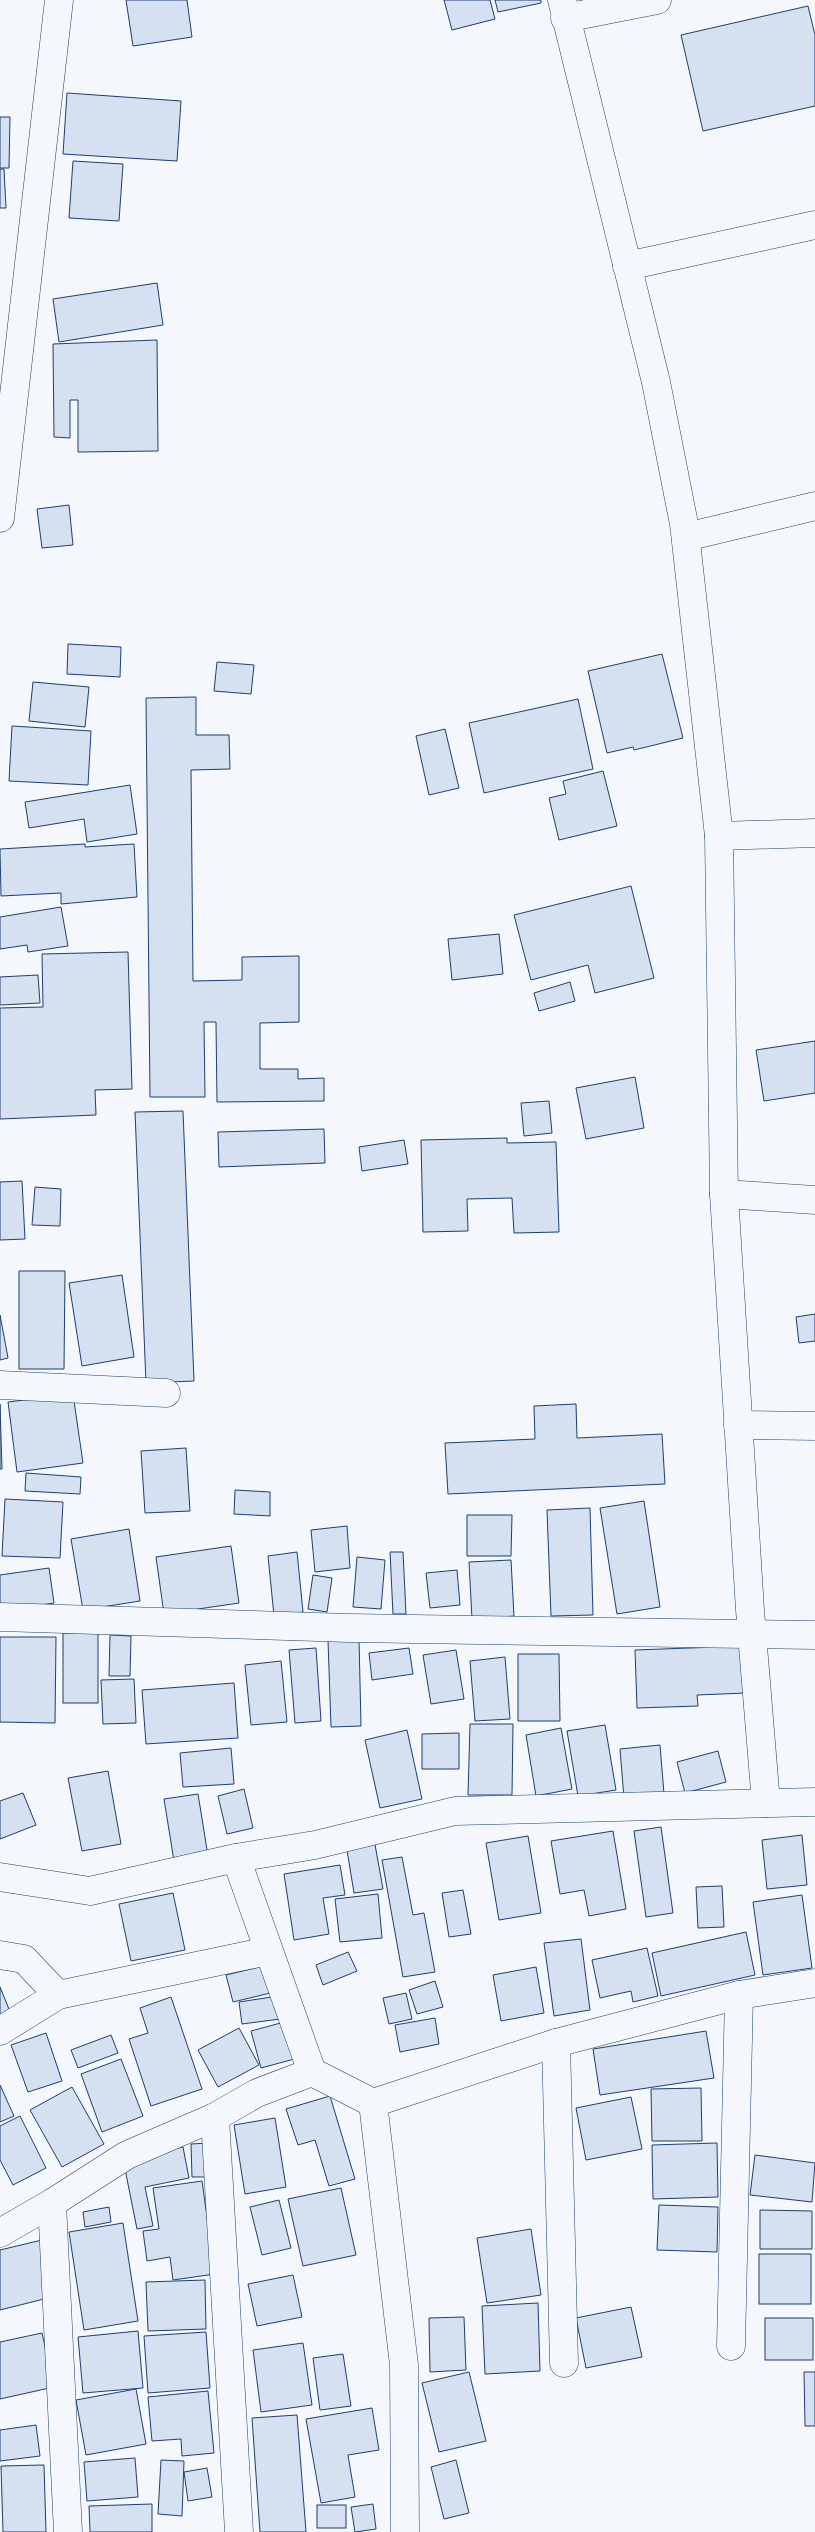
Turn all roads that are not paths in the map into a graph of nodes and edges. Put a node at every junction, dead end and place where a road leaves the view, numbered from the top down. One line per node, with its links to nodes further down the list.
1 (59, 0): 7 (street)
2 (657, 0): 3 (street)
3 (563, 9): 5 (street)
4 (815, 225): 5 (street)
5 (626, 266): 8 (street)
6 (815, 506): 8 (street)
7 (0, 518)
8 (686, 538): 10 (street)
9 (815, 833): 10 (street)
10 (718, 836): 11 (street)
11 (724, 1194): 12 (street); 15 (street)
12 (815, 1200)
13 (0, 1385): 14 (street)
14 (166, 1394)
15 (738, 1425): 16 (street); 18 (street)
16 (815, 1426)
17 (0, 1617): 18 (street)
18 (753, 1635): 19 (street); 21 (street)
19 (815, 1635)
20 (815, 1802): 21 (street)
21 (766, 1803): 22 (street)
22 (236, 1858): 23 (street); 24 (street)
23 (0, 1877)
24 (268, 1951): 27 (street); 31 (street)
25 (0, 1955): 27 (street)
26 (815, 1983): 28 (street)
27 (58, 1995): 29 (street)
28 (739, 1995): 30 (street); 36 (street)
29 (0, 2031)
30 (556, 2043): 32 (street); 37 (street)
31 (312, 2072): 32 (street); 33 (street)
32 (373, 2102): 40 (street)
33 (215, 2117): 34 (street); 39 (street)
34 (52, 2203): 35 (street); 38 (street)
35 (0, 2233)
36 (730, 2346)
37 (564, 2363)
38 (68, 2532)
39 (239, 2532)
40 (404, 2532)

